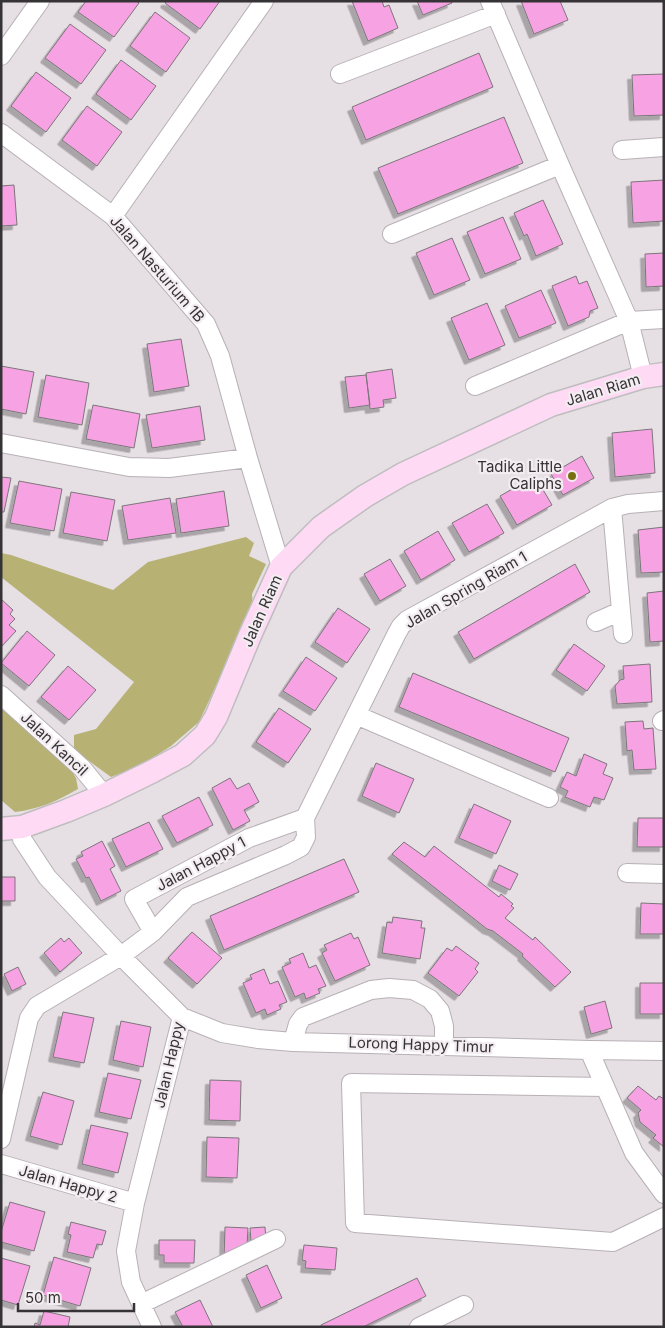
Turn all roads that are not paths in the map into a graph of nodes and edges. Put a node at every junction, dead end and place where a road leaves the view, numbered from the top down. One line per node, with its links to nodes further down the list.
1 (40, 1): 4 (street)
2 (264, 1): 10 (street)
3 (493, 8): 5 (street); 9 (street)
4 (1, 56)
5 (340, 74)
6 (1, 133): 10 (street, Jalan Nasturium 1B)
7 (664, 147): 8 (street)
8 (622, 150)
9 (560, 165): 11 (street); 13 (street)
10 (113, 216): 17 (street, Jalan Nasturium 1B)
11 (392, 234)
12 (664, 319): 13 (street)
13 (629, 321): 14 (street); 15 (street)
14 (653, 375): 20 (main road, Jalan Riam)
15 (475, 386)
16 (1, 443): 17 (street)
17 (248, 458): 20 (street, Jalan Nasturium 1B)
18 (664, 501): 19 (street, Jalan Spring Riam 1)
19 (612, 508): 21 (street); 25 (street, Jalan Spring Riam 1)
20 (281, 567): 26 (main road, Jalan Riam)
21 (621, 611): 22 (street); 23 (street)
22 (596, 622)
23 (623, 634)
24 (1, 695): 26 (street, Jalan Kancil)
25 (356, 715): 27 (street); 28 (street, Jalan Spring Riam 1)
26 (104, 795): 29 (main road, Jalan Riam)
27 (549, 798)
28 (307, 814): 32 (street, Jalan Happy 1); 32 (street, Jalan Happy 1)
29 (12, 828): 33 (street, Jalan Happy)
30 (627, 873): 31 (street)
31 (664, 874)
32 (153, 932): 33 (street, Jalan Happy 1)
33 (121, 956): 34 (street, Jalan Happy); 40 (street, Jalan Happy 1)
34 (182, 1017): 35 (street, Lorong Happy Timur); 43 (street, Jalan Happy)
35 (293, 1042): 36 (street, Lorong Happy Timur); 36 (street)
36 (444, 1046): 37 (street, Lorong Happy Timur)
37 (589, 1050): 38 (street, Lorong Happy Timur); 39 (street)
38 (664, 1051)
39 (605, 1087): 42 (street); 44 (street)
40 (1, 1139)
41 (1, 1164): 43 (street, Jalan Happy 2)
42 (664, 1194)
43 (135, 1203): 46 (street, Jalan Happy)
44 (664, 1217)
45 (276, 1239): 46 (street)
46 (141, 1304): 48 (street, Jalan Happy)
47 (464, 1305): 49 (street)
48 (152, 1327)
49 (418, 1327)

